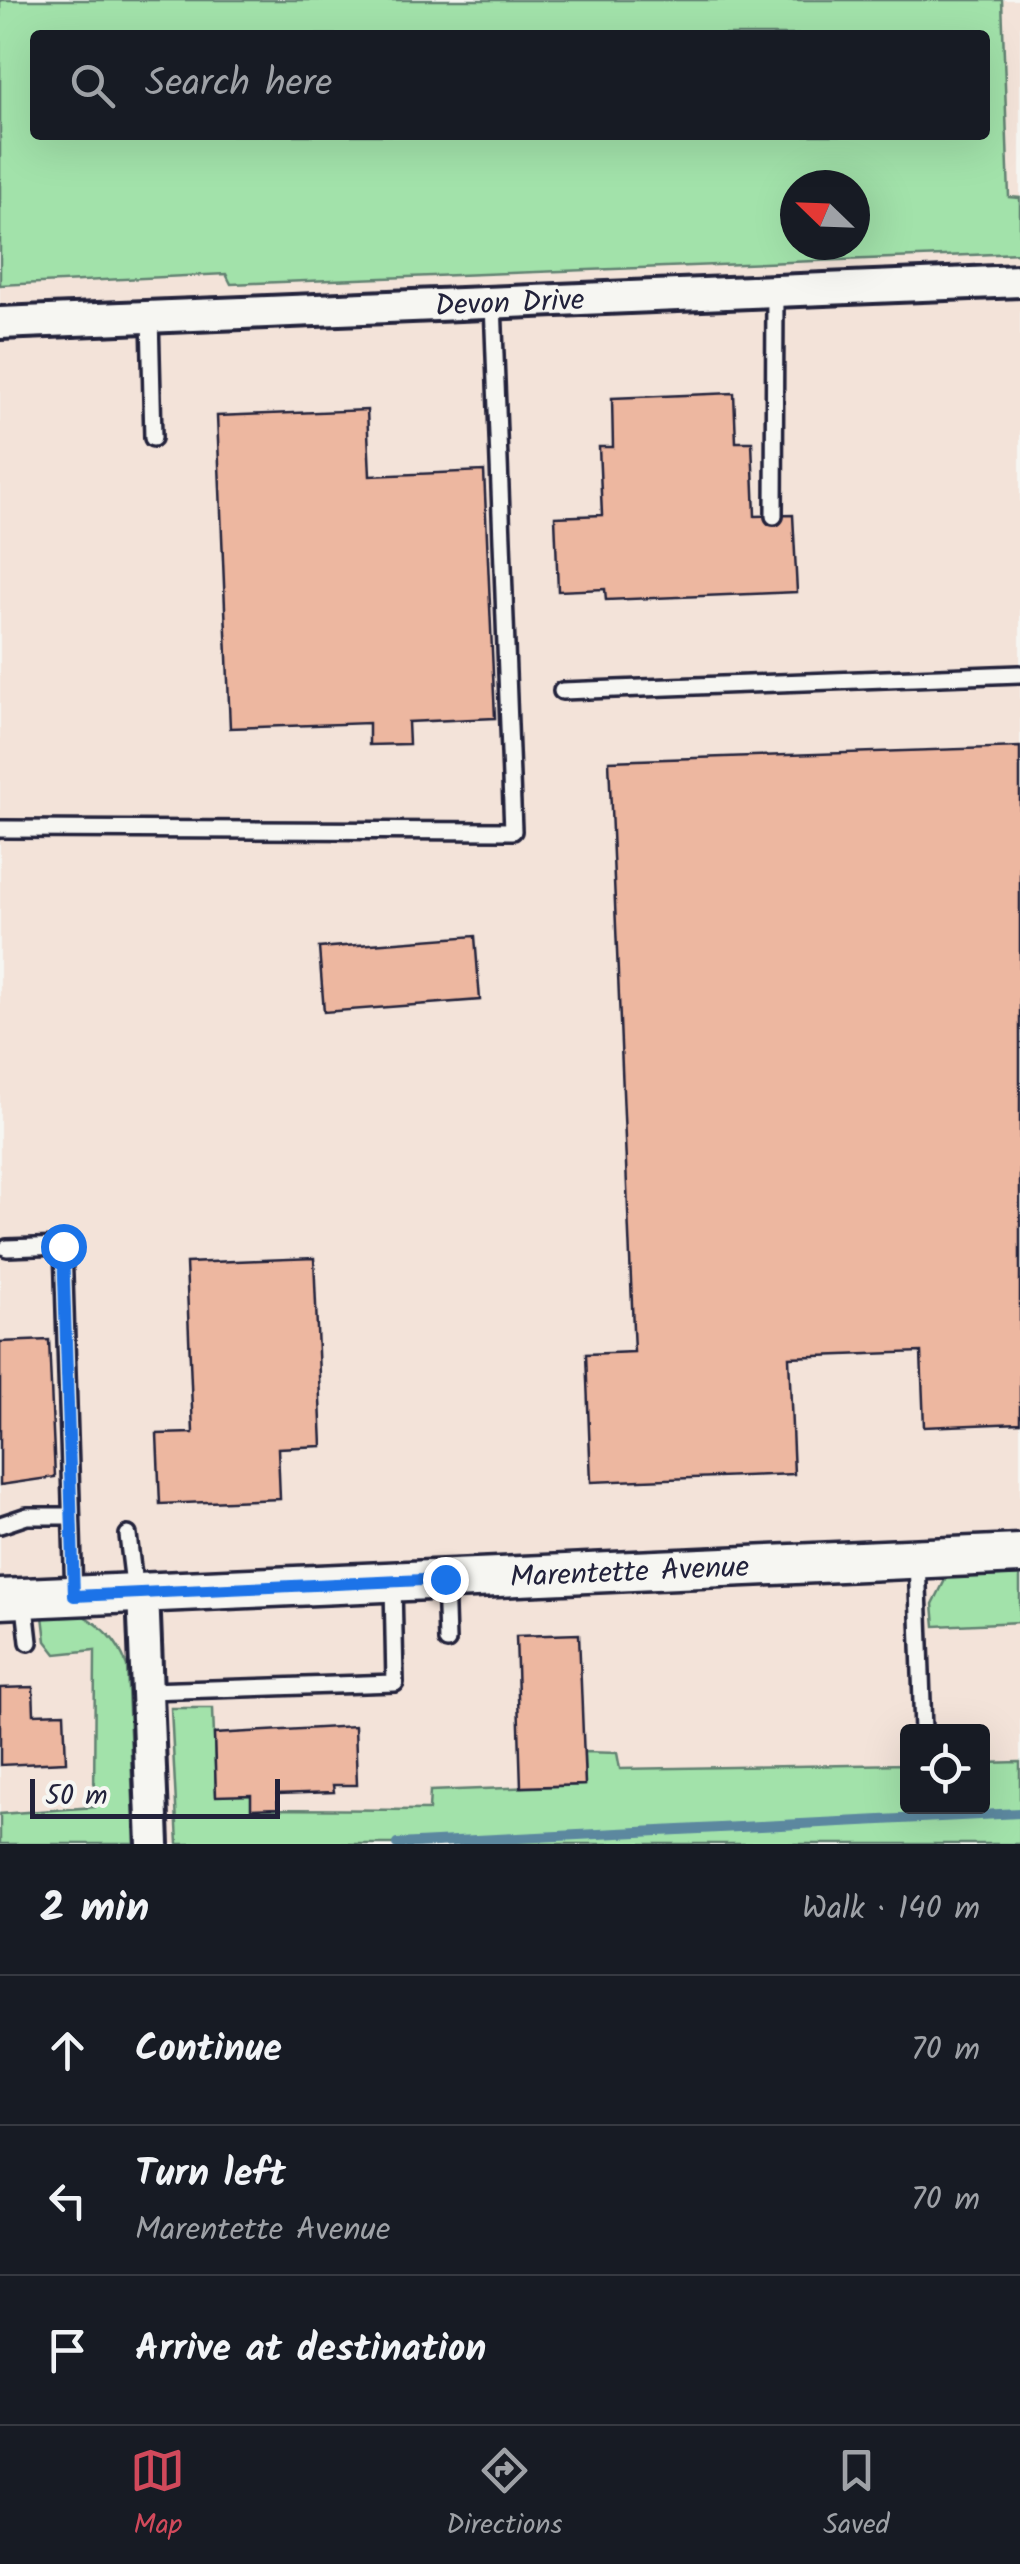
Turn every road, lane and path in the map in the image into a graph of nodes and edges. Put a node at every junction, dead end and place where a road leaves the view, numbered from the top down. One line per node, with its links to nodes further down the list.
1 (1020, 281): 2 (street, Devon Drive)
2 (775, 291): 3 (street, Devon Drive); 7 (lane)
3 (494, 303): 4 (street, Devon Drive); 10 (lane)
4 (150, 317): 5 (street, Devon Drive); 6 (lane)
5 (0, 324)
6 (153, 438)
7 (774, 516)
8 (1020, 674): 9 (lane)
9 (562, 690)
10 (0, 829)
11 (7, 1248): 12 (lane)
12 (71, 1516): 13 (lane); 20 (lane)
13 (0, 1525)
14 (128, 1535): 19 (lane)
15 (1020, 1554): 16 (street, Marentette Avenue)
16 (917, 1558): 17 (street, Marentette Avenue); 25 (lane)
17 (445, 1579): 18 (street, Marentette Avenue); 22 (lane)
18 (393, 1582): 19 (street, Marentette Avenue); 24 (lane)
19 (139, 1593): 20 (street, Marentette Avenue); 24 (street)
20 (74, 1596): 21 (street, Marentette Avenue)
21 (12, 1598): 23 (lane)
22 (446, 1641)
23 (29, 1642)
24 (148, 1690): 26 (street)
25 (923, 1724)
26 (154, 1844)

